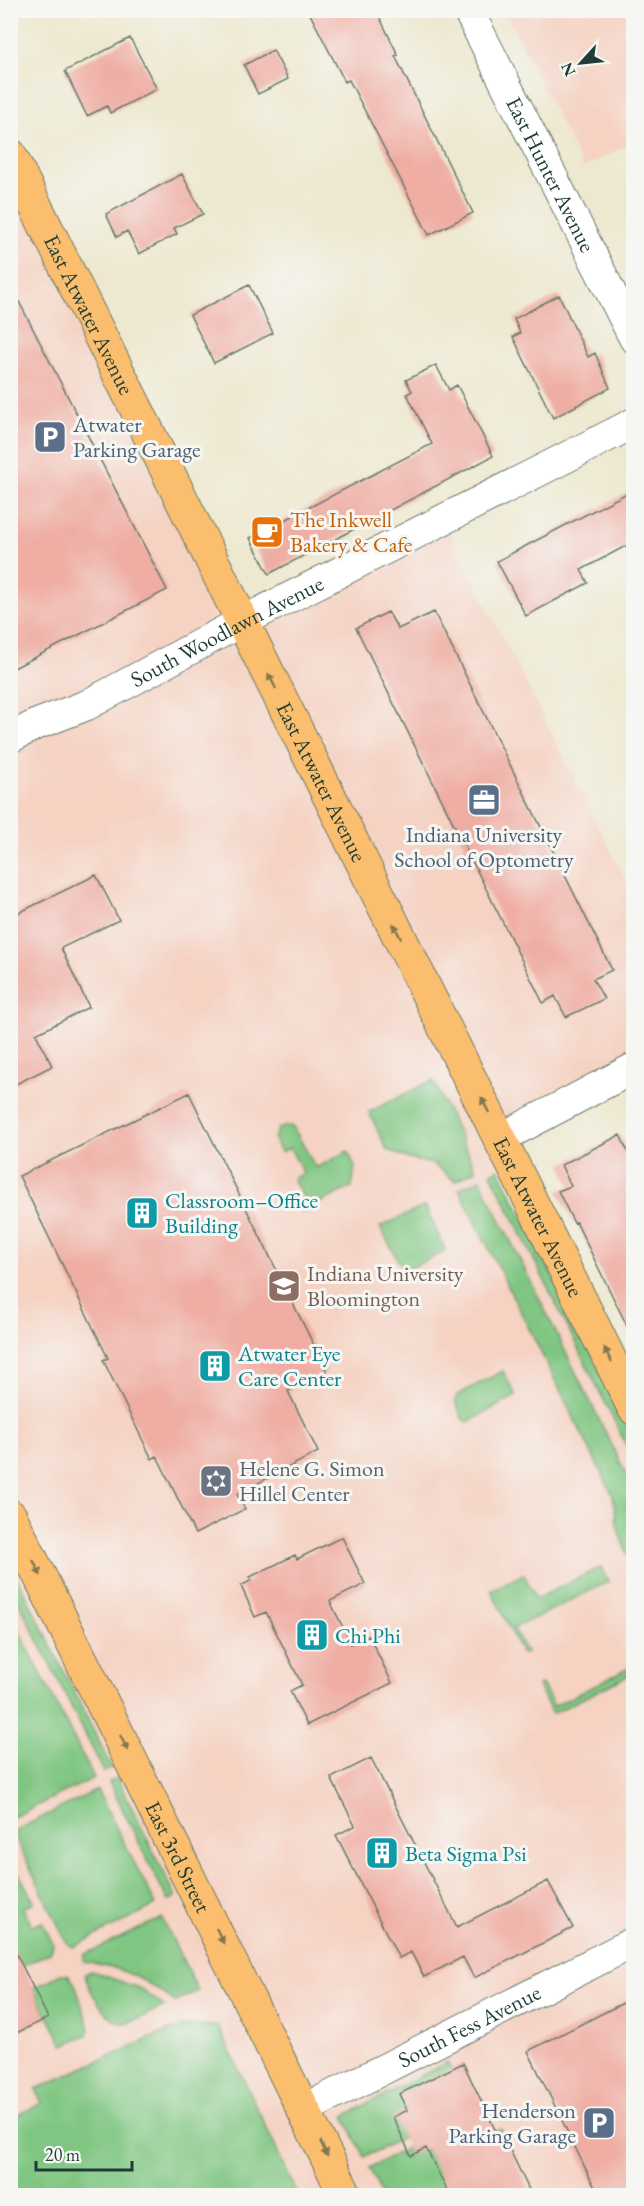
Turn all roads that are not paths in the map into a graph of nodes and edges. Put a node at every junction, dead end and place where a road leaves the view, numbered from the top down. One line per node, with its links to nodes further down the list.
1 (468, 10): 3 (street, East Hunter Avenue)
2 (10, 155): 5 (main road, East Atwater Avenue)
3 (633, 338)
4 (633, 423): 5 (street, South Woodlawn Avenue)
5 (241, 622): 6 (street, South Woodlawn Avenue); 8 (main road, East Atwater Avenue, one-way to 5)
6 (10, 738)
7 (633, 1068): 8 (street)
8 (501, 1138): 9 (main road, East Atwater Avenue, one-way to 8)
9 (633, 1408)
10 (10, 1516): 12 (main road, East 3rd Street, one-way to 12)
11 (633, 1942): 12 (street, South Fess Avenue)
12 (306, 2109): 13 (main road, East 3rd Street, one-way to 13)
13 (346, 2196)

